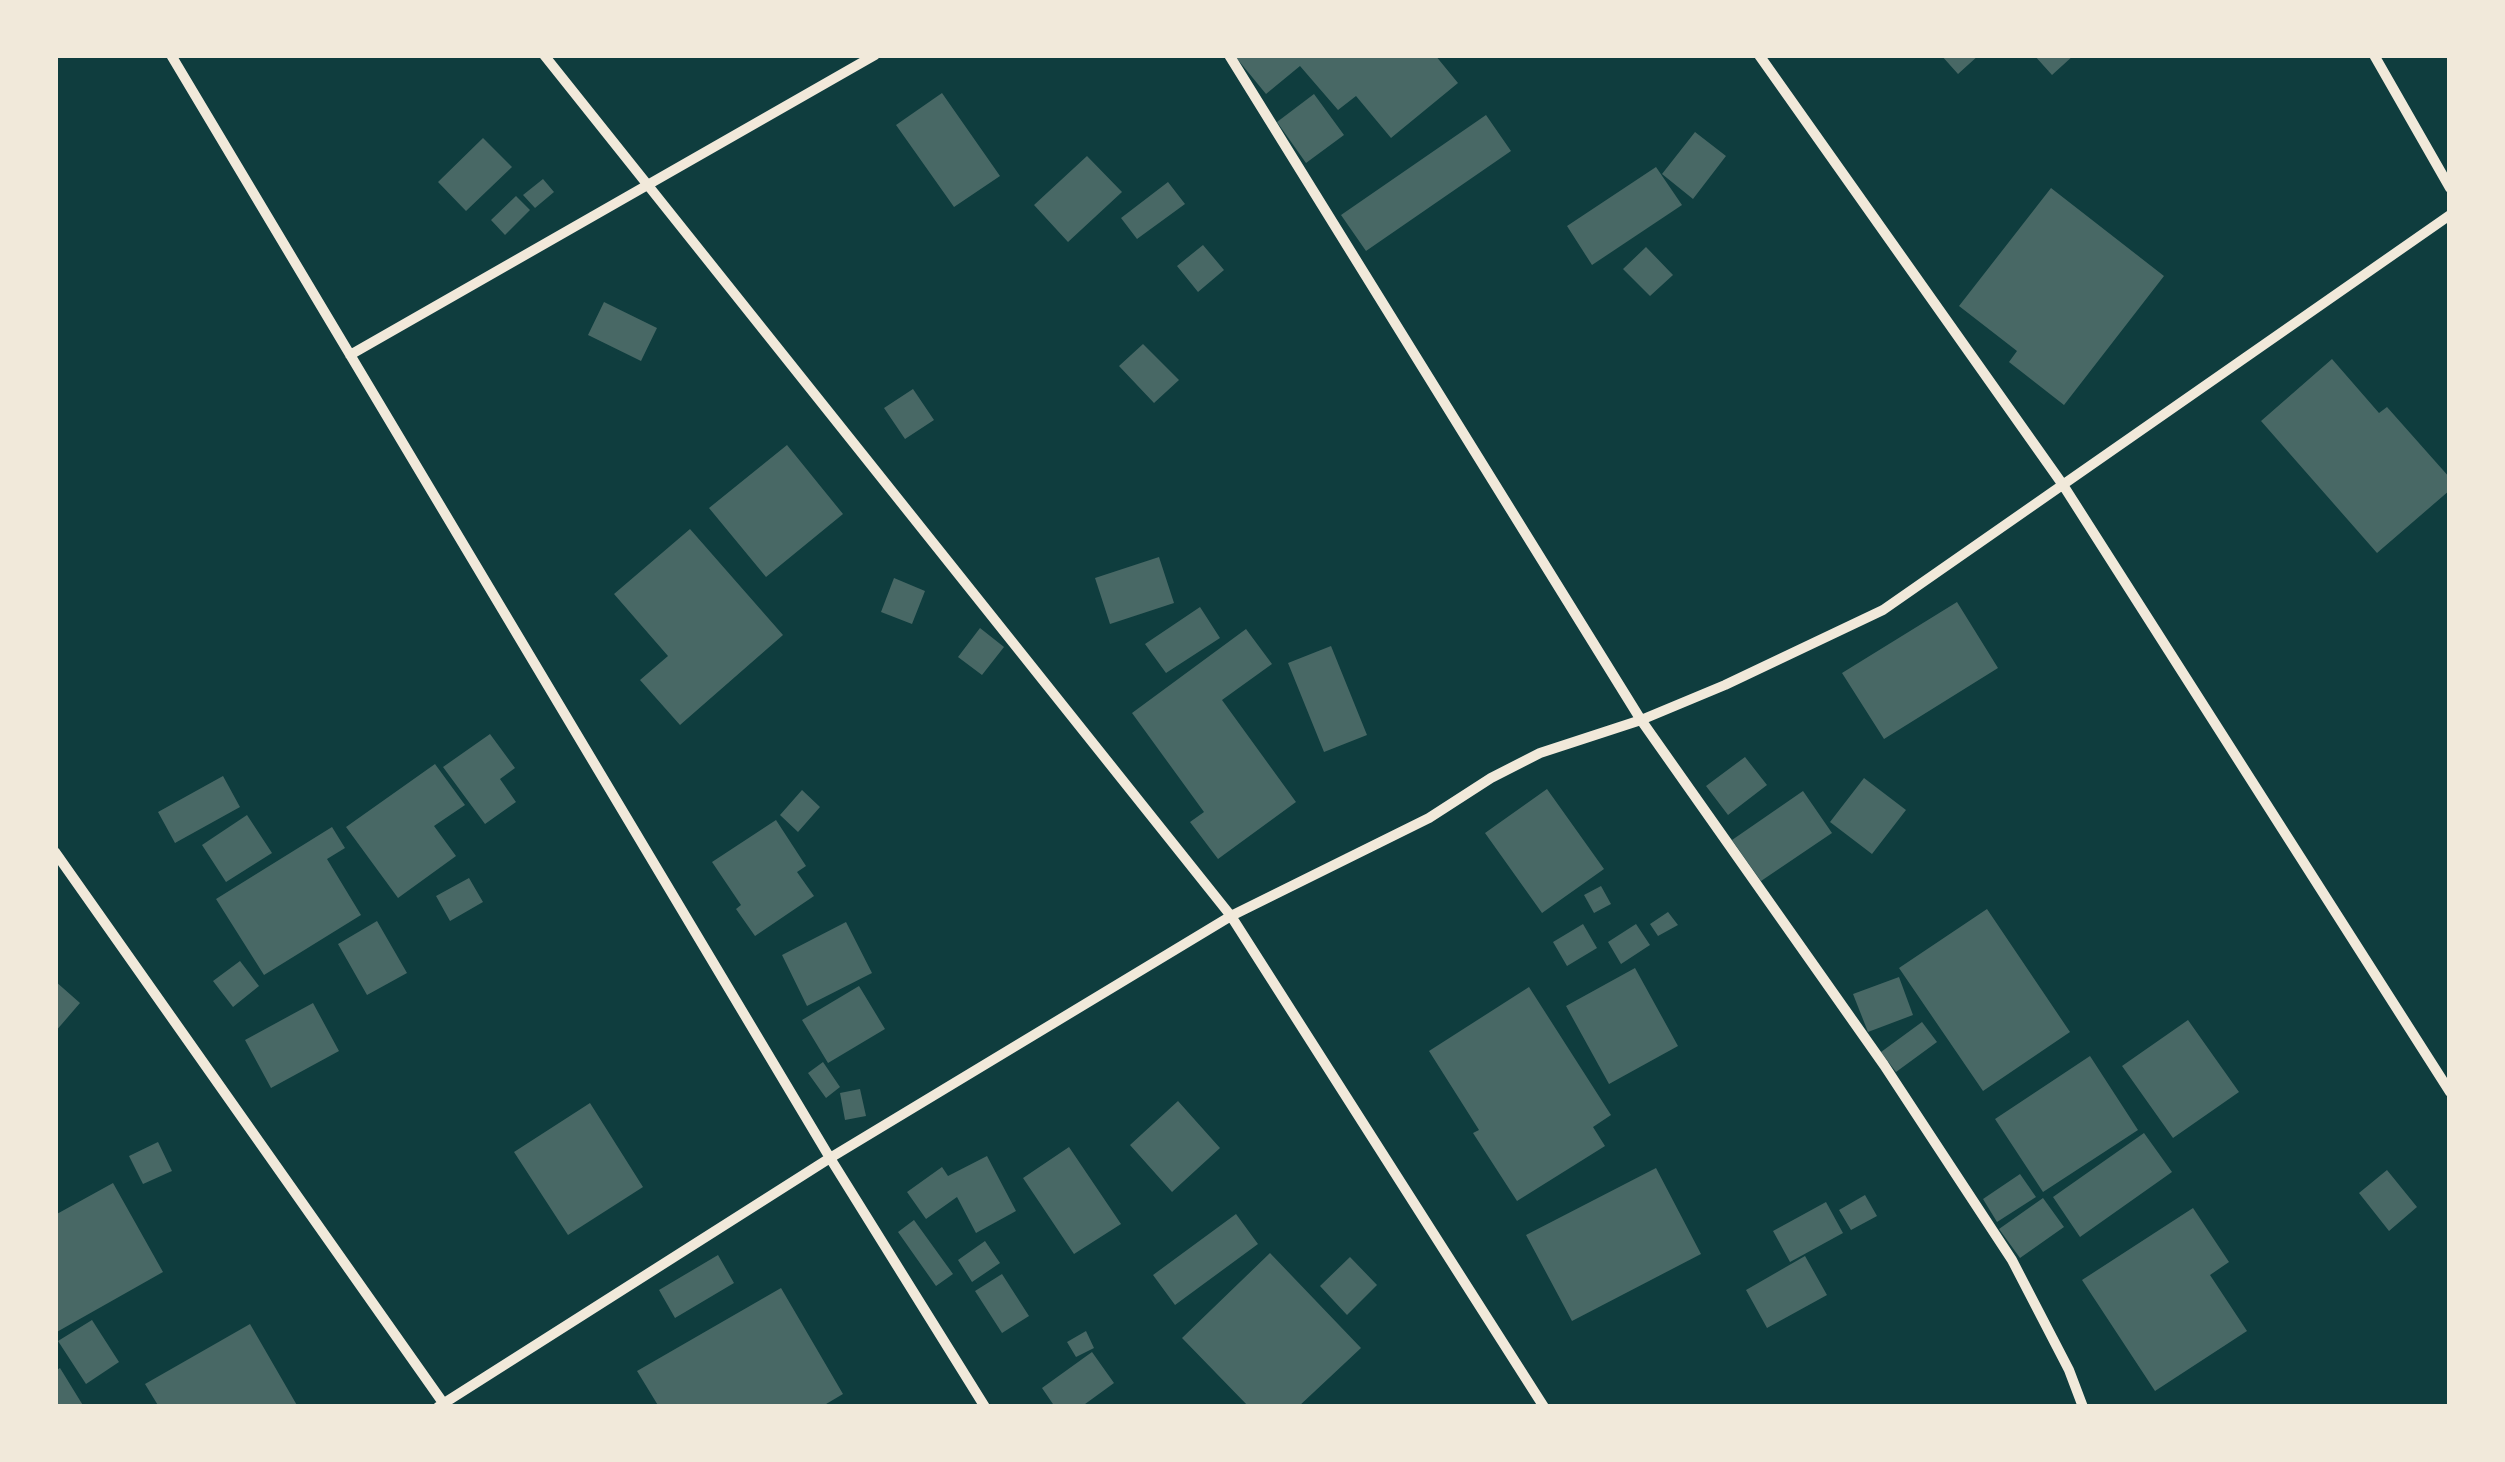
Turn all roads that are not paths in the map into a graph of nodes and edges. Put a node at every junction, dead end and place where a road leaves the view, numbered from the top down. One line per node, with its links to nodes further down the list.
1 (171, 55): 10 (street)
2 (544, 55): 7 (street)
3 (875, 55): 7 (street)
4 (1229, 55): 12 (street)
5 (1760, 55): 11 (street)
6 (2374, 55): 8 (street)
7 (648, 185): 10 (street); 14 (street)
8 (2450, 188)
9 (2450, 216): 11 (street)
10 (350, 355): 16 (street)
11 (2063, 485): 12 (street); 15 (street)
12 (1641, 720): 14 (street); 20 (street)
13 (55, 852): 17 (street)
14 (1232, 916): 16 (street); 19 (street)
15 (2450, 1092)
16 (830, 1158): 17 (street); 18 (street)
17 (443, 1406)
18 (985, 1407)
19 (1544, 1407)
20 (2084, 1407)

